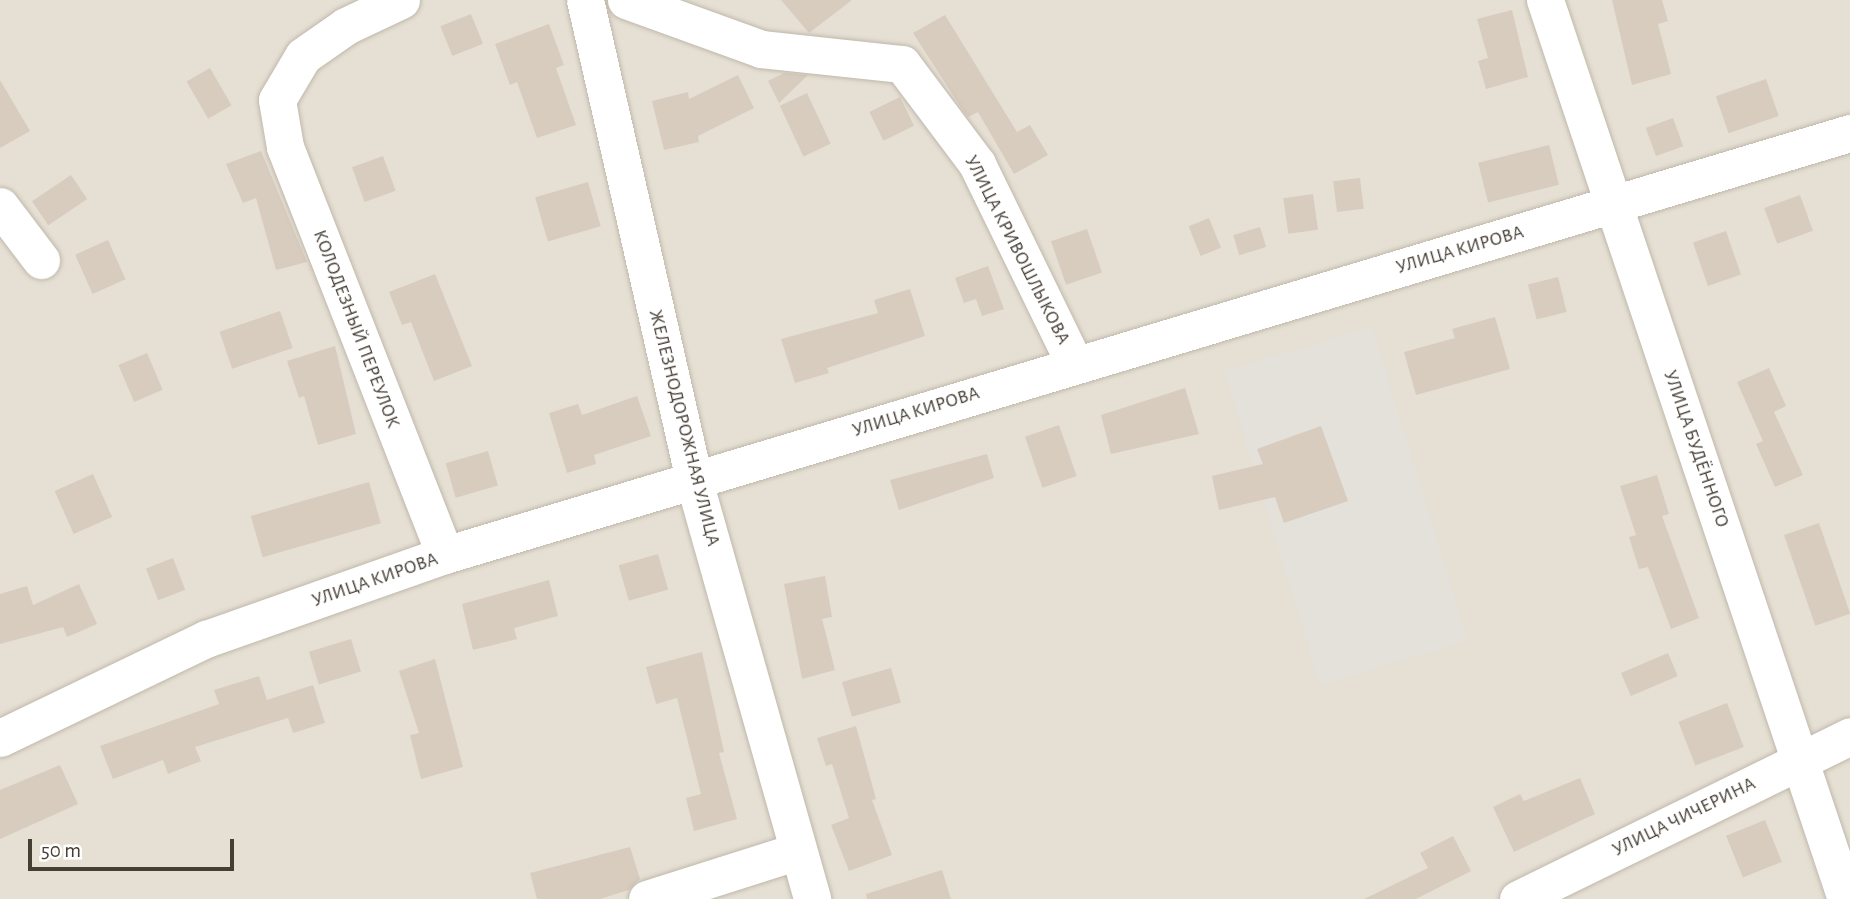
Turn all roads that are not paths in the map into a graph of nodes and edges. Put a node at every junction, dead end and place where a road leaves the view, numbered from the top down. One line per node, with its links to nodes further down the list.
1 (401, 0): 11 (street, КОЛОДЕЗНЫЙ ПЕРЕУЛОК)
2 (585, 0): 10 (street, ЖЕЛЕЗНОДОРОЖНАЯ УЛИЦА)
3 (626, 0): 9 (street, УЛИЦА КРИВОШЛЫКОВА)
4 (1545, 0): 6 (street, УЛИЦА БУДЁННОГО)
5 (1850, 133): 6 (street, УЛИЦА КИРОВА)
6 (1613, 205): 9 (street, УЛИЦА КИРОВА); 14 (street, УЛИЦА БУДЁННОГО)
7 (0, 206): 8 (street)
8 (41, 260)
9 (1074, 363): 10 (street, УЛИЦА КИРОВА)
10 (694, 481): 11 (street, УЛИЦА КИРОВА); 15 (street, ЖЕЛЕЗНОДОРОЖНАЯ УЛИЦА)
11 (445, 555): 13 (street, УЛИЦА КИРОВА)
12 (1850, 736): 14 (street, УЛИЦА ЧИЧЕРИНА)
13 (0, 738)
14 (1802, 758): 18 (street, УЛИЦА ЧИЧЕРИНА); 19 (street, УЛИЦА БУДЁННОГО)
15 (798, 851): 16 (street); 17 (street, ЖЕЛЕЗНОДОРОЖНАЯ УЛИЦА)
16 (647, 899)
17 (812, 899)
18 (1518, 899)
19 (1846, 899)

